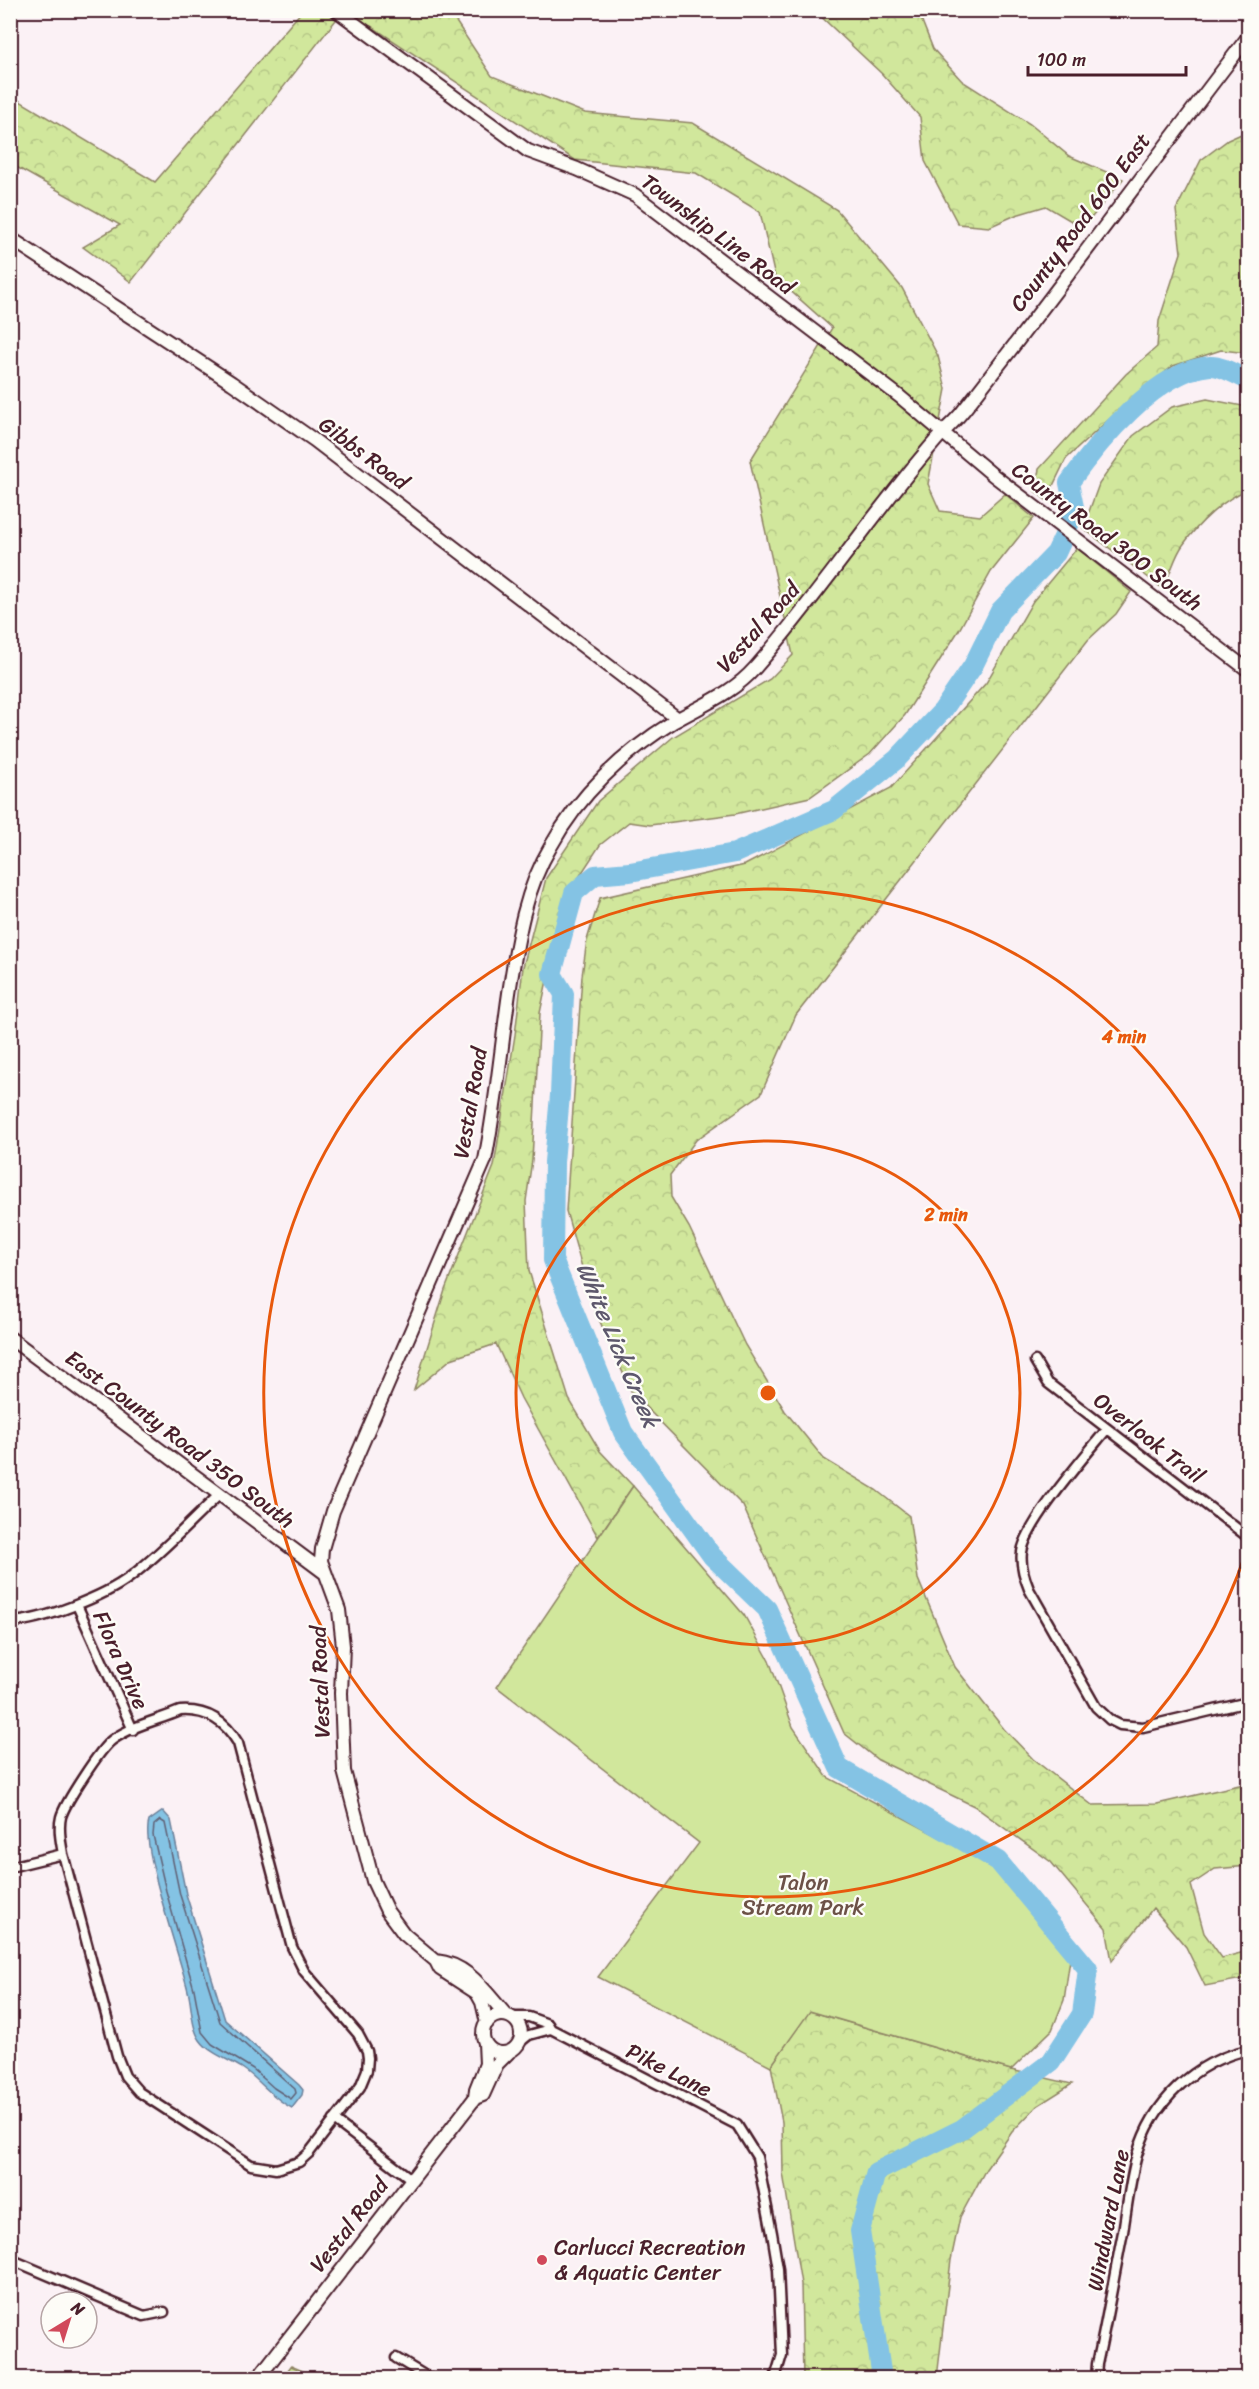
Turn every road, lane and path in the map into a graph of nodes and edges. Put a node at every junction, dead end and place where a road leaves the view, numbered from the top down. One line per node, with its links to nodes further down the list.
1 (336, 10): 4 (street, Township Line Road)
2 (1248, 37): 4 (street, County Road 600 East)
3 (10, 238): 6 (street, Gibbs Road)
4 (944, 432): 5 (street, County Road 300 South); 6 (street, Vestal Road)
5 (1248, 670)
6 (678, 719): 12 (street, Vestal Road)
7 (10, 1338): 10 (street, East County Road 350 South)
8 (1035, 1361): 9 (street, Overlook Trail)
9 (1107, 1429): 11 (street, Overlook Trail); 15 (street)
10 (219, 1495): 12 (street, East County Road 350 South); 13 (street)
11 (1248, 1537)
12 (325, 1573): 19 (street, Vestal Road)
13 (77, 1605): 14 (street); 16 (street, Flora Drive)
14 (10, 1622)
15 (1248, 1702)
16 (132, 1730): 17 (street); 28 (street)
17 (63, 1854): 18 (street); 28 (street)
18 (10, 1868)
19 (436, 1961): 20 (street, Vestal Road); 21 (street, Vestal Road)
20 (509, 2016): 21 (street); 22 (street, Pike Lane); 24 (street)
21 (487, 2023): 23 (street)
22 (551, 2029): 24 (street); 35 (street, Pike Lane)
23 (485, 2043): 26 (street); 27 (street, Vestal Road)
24 (519, 2043): 26 (street)
25 (1248, 2050): 36 (street, Windward Lane)
26 (509, 2052): 27 (street, Vestal Road)
27 (475, 2098): 29 (street, Vestal Road)
28 (334, 2120): 29 (street)
29 (411, 2179): 33 (street, Vestal Road)
30 (10, 2259): 31 (street)
31 (164, 2312)
32 (396, 2358): 34 (street)
33 (258, 2379)
34 (429, 2379)
35 (775, 2379)
36 (1096, 2379)

